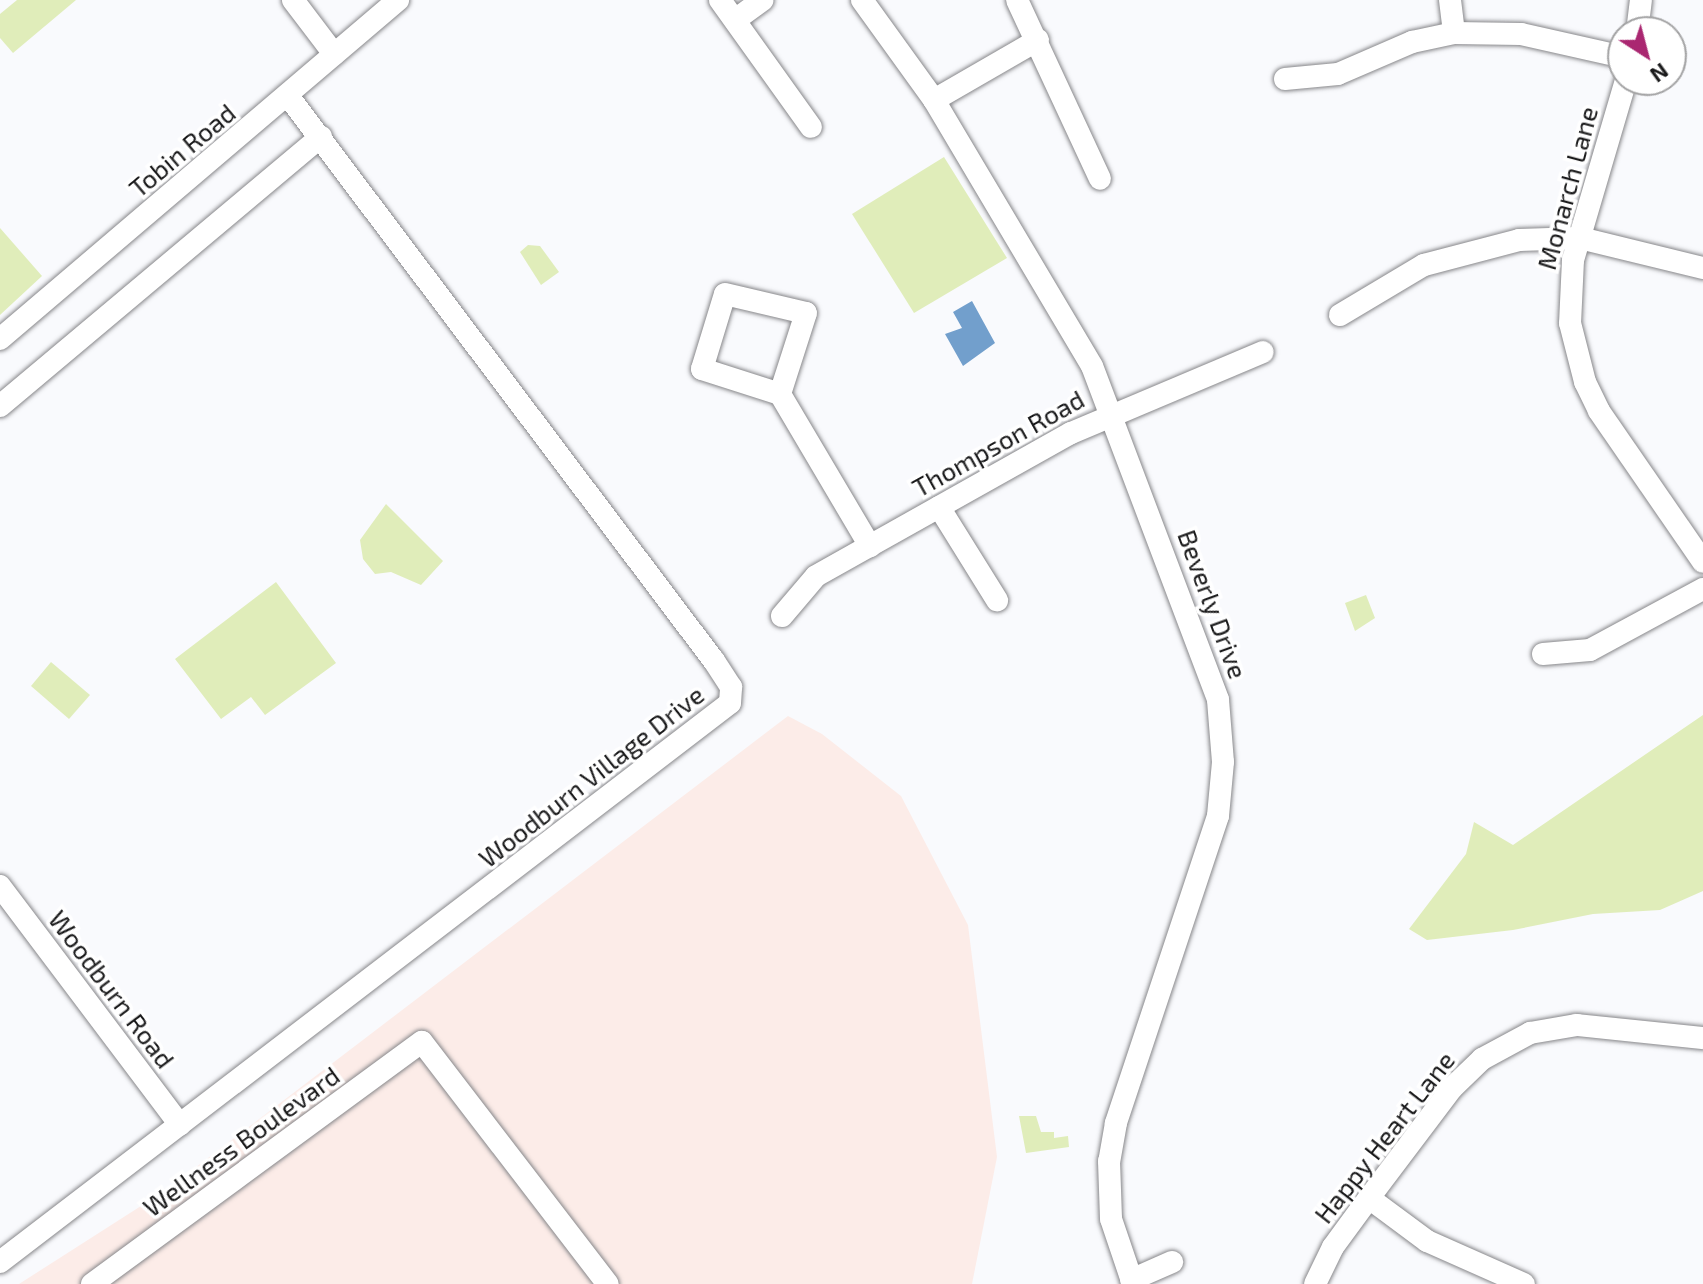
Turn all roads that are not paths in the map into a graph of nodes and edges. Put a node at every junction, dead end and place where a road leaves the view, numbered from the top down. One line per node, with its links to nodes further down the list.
1 (293, 0): 12 (street)
2 (398, 0): 12 (street, Tobin Road)
3 (720, 0): 8 (street)
4 (763, 0): 8 (street)
5 (862, 0): 16 (street, Beverly Drive)
6 (1017, 0): 10 (street)
7 (1450, 0): 9 (street)
8 (735, 20): 17 (street)
9 (1454, 33): 11 (street); 13 (street)
10 (1038, 40): 16 (street); 19 (street)
11 (1607, 53)
12 (334, 54): 15 (street, Tobin Road)
13 (1285, 79)
14 (1621, 96): 20 (street, Monarch Lane)
15 (289, 97): 18 (street, Woodburn Village Drive); 23 (street, Tobin Road)
16 (934, 100): 27 (street, Beverly Drive)
17 (811, 127)
18 (321, 137): 26 (street); 37 (street, Woodburn Village Drive)
19 (1100, 179)
20 (1580, 238): 21 (street); 22 (street); 30 (street, Monarch Lane)
21 (1703, 268)
22 (1340, 315)
23 (0, 339)
24 (1263, 352): 27 (street, Thompson Road)
25 (780, 394): 25 (street); 29 (street)
26 (0, 406)
27 (1113, 412): 28 (street, Thompson Road); 41 (street, Beverly Drive)
28 (939, 507): 29 (street, Thompson Road); 32 (street)
29 (870, 546): 33 (street, Thompson Road)
30 (1703, 562)
31 (1703, 589): 34 (street)
32 (997, 600)
33 (782, 616)
34 (1543, 654)
35 (0, 886): 37 (street, Woodburn Road)
36 (1703, 1038): 38 (street, Happy Heart Lane)
37 (180, 1125): 39 (street, Woodburn Village Drive)
38 (1369, 1198): 44 (street, Happy Heart Lane); 45 (street)
39 (0, 1262)
40 (1172, 1262): 41 (street)
41 (1132, 1282)
42 (92, 1284): 43 (street, Wellness Boulevard)
43 (608, 1284)
44 (1315, 1284)
45 (1524, 1284)

